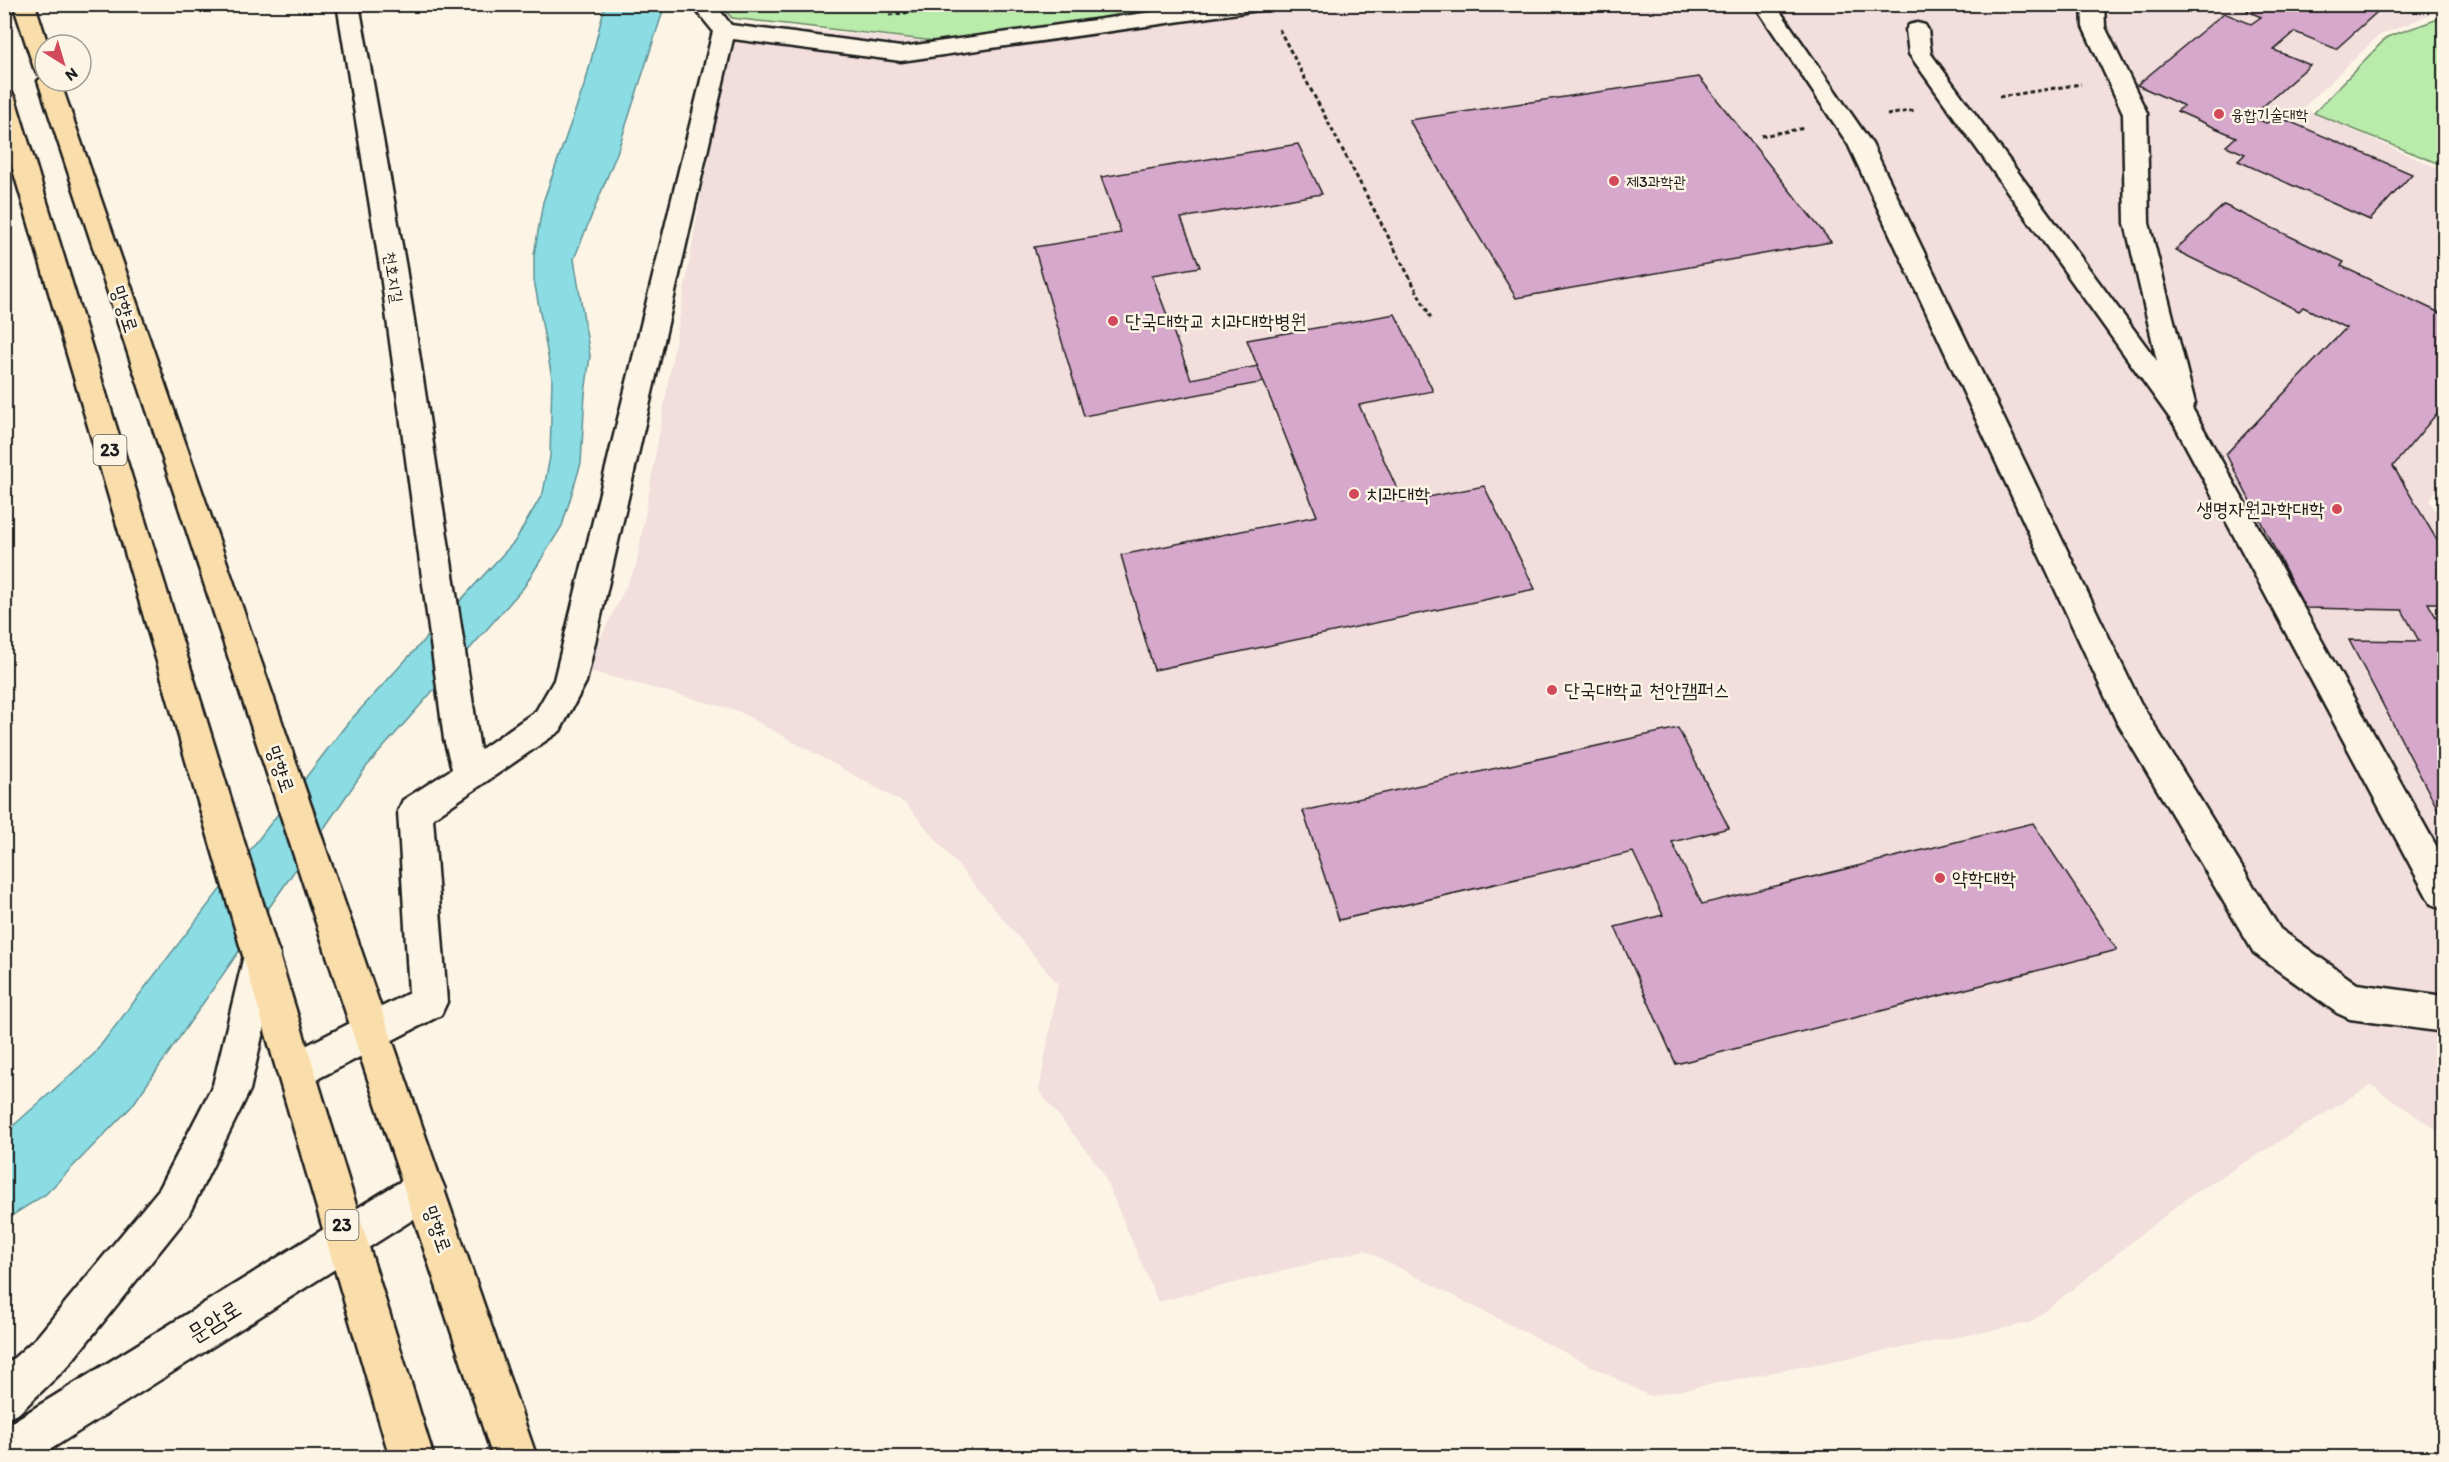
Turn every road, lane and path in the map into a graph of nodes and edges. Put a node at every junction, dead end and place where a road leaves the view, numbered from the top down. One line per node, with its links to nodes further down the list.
1 (24, 4): 11 (main road)
2 (348, 4): 18 (street, 천호지길)
3 (969, 4): 8 (path)
4 (1259, 4): 7 (street)
5 (1764, 4): 21 (street)
6 (2093, 4): 17 (street)
7 (711, 15): 18 (street)
8 (878, 16)
9 (1278, 25): 16 (path)
10 (1917, 30): 17 (street)
11 (34, 33)
12 (2090, 83): 15 (path)
13 (53, 93): 22 (main road, 망향로)
14 (4, 98): 20 (main road, 23)
15 (1998, 98)
16 (1431, 318)
17 (2185, 419): 19 (street)
18 (470, 775): 22 (street)
19 (2445, 893)
20 (261, 988): 23 (main road, 23); 26 (street)
21 (2445, 1014)
22 (372, 1032): 23 (street); 24 (main road, 망향로)
23 (296, 1071): 25 (main road, 23)
24 (425, 1189): 25 (street, 문암로); 29 (main road, 망향로)
25 (346, 1238): 27 (street, 문암로); 28 (main road, 23)
26 (4, 1398)
27 (4, 1453)
28 (412, 1458)
29 (515, 1458)

